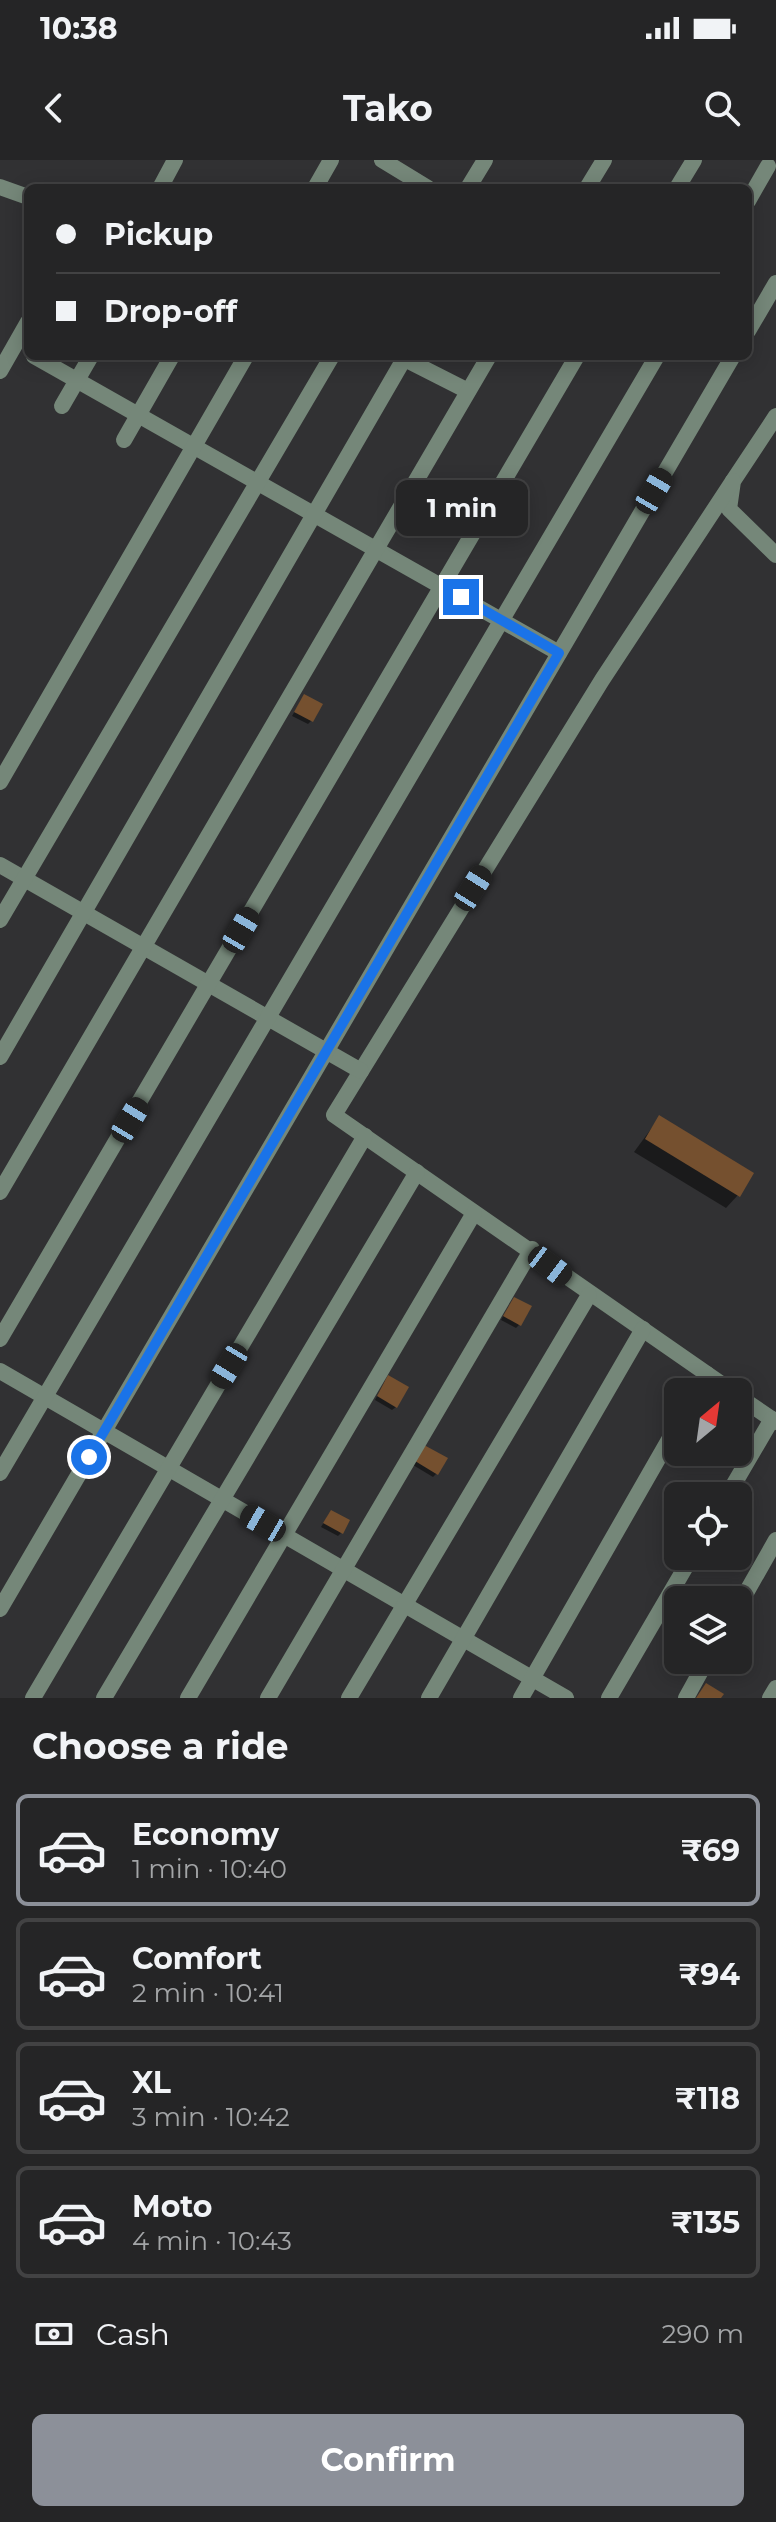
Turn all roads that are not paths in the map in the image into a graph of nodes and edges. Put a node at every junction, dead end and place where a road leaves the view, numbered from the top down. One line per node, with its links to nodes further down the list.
1 (175, 160): 8 (street)
2 (331, 160): 9 (street)
3 (382, 160): 10 (street)
4 (485, 160): 11 (street)
5 (604, 160): 12 (street)
6 (694, 160): 13 (street)
7 (767, 166): 15 (street)
8 (162, 184)
9 (317, 184)
10 (421, 184)
11 (470, 184)
12 (589, 184)
13 (679, 184)
14 (0, 187): 16 (street)
15 (752, 194)
16 (24, 196)
17 (776, 283): 18 (street)
18 (752, 324)
19 (22, 349): 31 (street)
20 (41, 360): 32 (street)
21 (89, 360): 32 (street)
22 (170, 360): 35 (street)
23 (244, 360): 38 (street)
24 (330, 360): 40 (street)
25 (399, 360): 41 (street)
26 (407, 360): 33 (street)
27 (487, 360): 33 (street)
28 (575, 360): 44 (street)
29 (655, 360): 45 (street)
30 (731, 360): 46 (street)
31 (0, 371)
32 (77, 380): 34 (street); 35 (street)
33 (468, 391): 42 (street)
34 (62, 406)
35 (138, 415): 37 (street); 38 (street)
36 (776, 416): 39 (street)
37 (124, 440)
38 (194, 446): 40 (street); 47 (street)
39 (733, 481): 43 (street); 57 (street)
40 (258, 482): 41 (street); 49 (street)
41 (314, 514): 42 (street); 50 (street)
42 (376, 549): 44 (street); 52 (street)
43 (776, 555)
44 (441, 586): 45 (street); 53 (street)
45 (502, 620): 46 (street); 54 (street)
46 (559, 653): 55 (street)
47 (0, 782)
48 (0, 865): 49 (street)
49 (25, 879): 50 (street); 51 (street)
50 (85, 910): 52 (street); 56 (street)
51 (0, 920)
52 (145, 945): 53 (street); 60 (street)
53 (211, 983): 54 (street); 65 (street)
54 (268, 1017): 55 (street); 70 (street)
55 (327, 1051): 57 (street); 73 (street)
56 (0, 1057)
57 (361, 1071): 58 (street)
58 (365, 1136): 59 (street); 75 (street)
59 (417, 1172): 61 (street); 78 (street)
60 (0, 1192)
61 (474, 1213): 62 (street); 79 (street)
62 (531, 1250): 63 (street); 81 (street)
63 (589, 1295): 64 (street); 84 (street)
64 (643, 1329): 67 (street); 86 (street)
65 (0, 1339)
66 (0, 1371): 70 (street)
67 (707, 1374): 68 (street); 69 (street)
68 (705, 1378)
69 (713, 1378)
70 (45, 1397): 73 (street); 76 (street)
71 (752, 1406): 72 (street)
72 (774, 1421): 77 (street)
73 (104, 1431): 75 (street); 85 (street)
74 (664, 1448): 88 (street)
75 (169, 1468): 78 (street); 90 (street)
76 (0, 1473)
77 (736, 1482)
78 (221, 1499): 79 (street); 91 (street)
79 (284, 1535): 81 (street); 92 (street)
80 (776, 1540): 83 (street)
81 (342, 1569): 84 (street); 93 (street)
82 (684, 1570): 98 (street)
83 (750, 1586)
84 (404, 1604): 86 (street); 94 (street)
85 (0, 1609)
86 (463, 1639): 88 (street); 95 (street)
87 (699, 1674): 99 (street)
88 (532, 1678): 96 (street); 97 (street)
89 (776, 1688): 100 (street)
90 (33, 1698)
91 (104, 1698)
92 (188, 1698)
93 (268, 1698)
94 (349, 1698)
95 (429, 1698)
96 (521, 1698)
97 (566, 1698)
98 (609, 1698)
99 (686, 1698)
100 (770, 1698)

